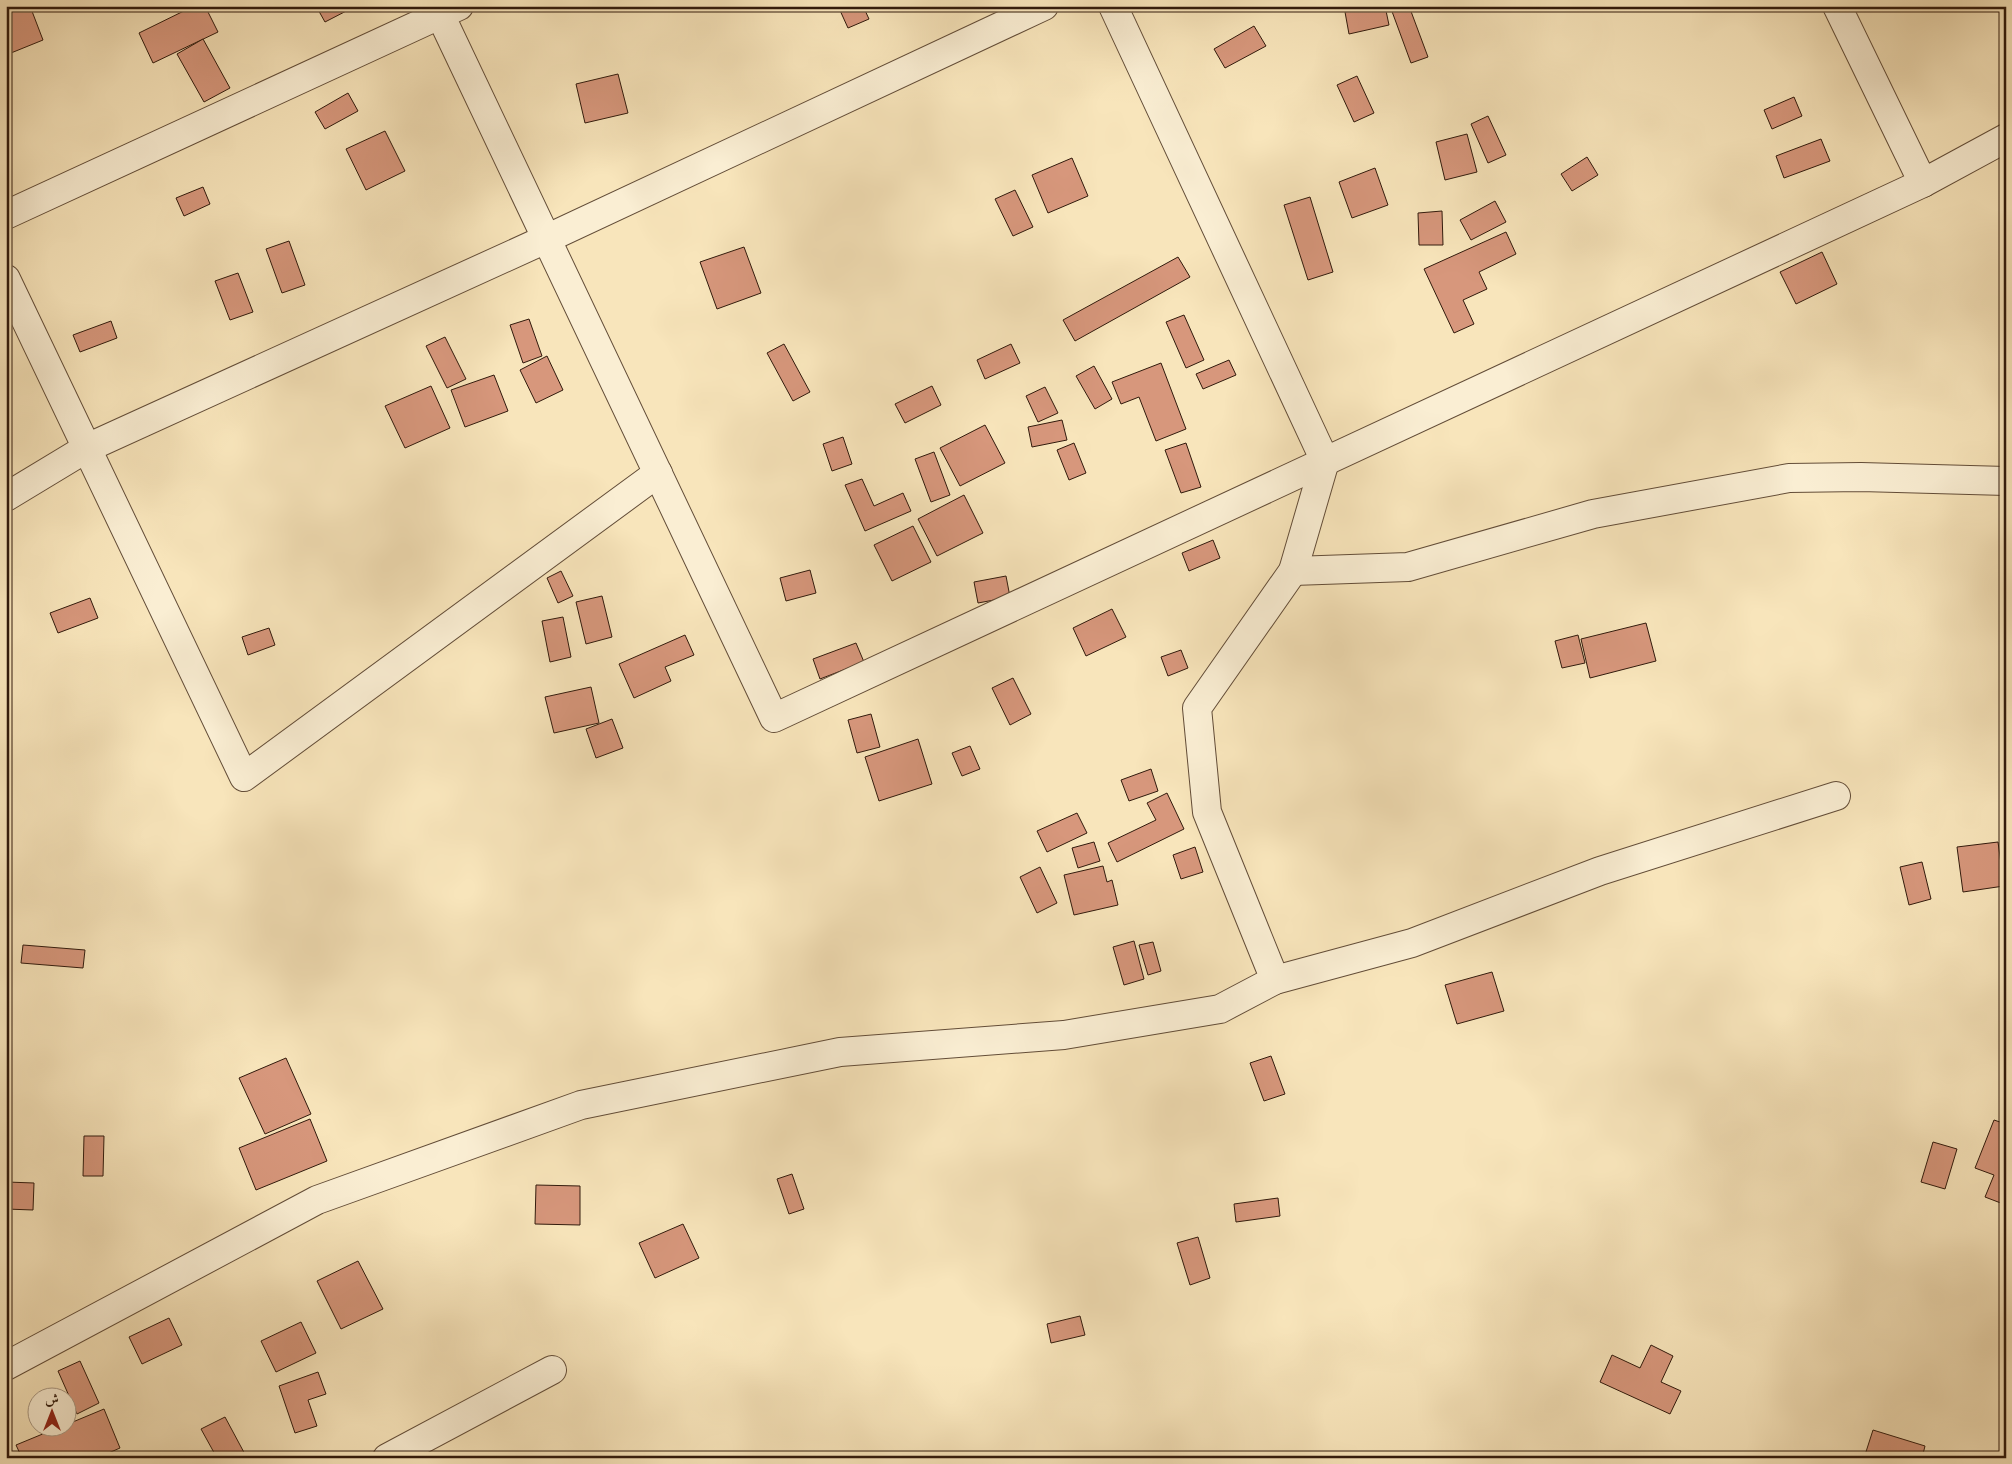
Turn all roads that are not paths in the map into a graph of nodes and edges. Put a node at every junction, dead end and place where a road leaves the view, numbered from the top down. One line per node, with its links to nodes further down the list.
1 (1044, 6): 8 (street)
2 (1113, 6): 11 (street)
3 (1837, 6): 6 (street)
4 (445, 9): 7 (street); 8 (street)
5 (2006, 138): 6 (street)
6 (1923, 183): 11 (street)
7 (6, 215)
8 (546, 239): 10 (street); 12 (street)
9 (6, 279): 10 (street)
10 (87, 448): 12 (street); 14 (street)
11 (1325, 461): 12 (street); 15 (street)
12 (658, 473)
13 (2006, 481): 15 (street)
14 (6, 497)
15 (1293, 572): 17 (street)
16 (1836, 796): 17 (street)
17 (1275, 980): 18 (street)
18 (6, 1366)
19 (552, 1370): 20 (street)
20 (387, 1458)

